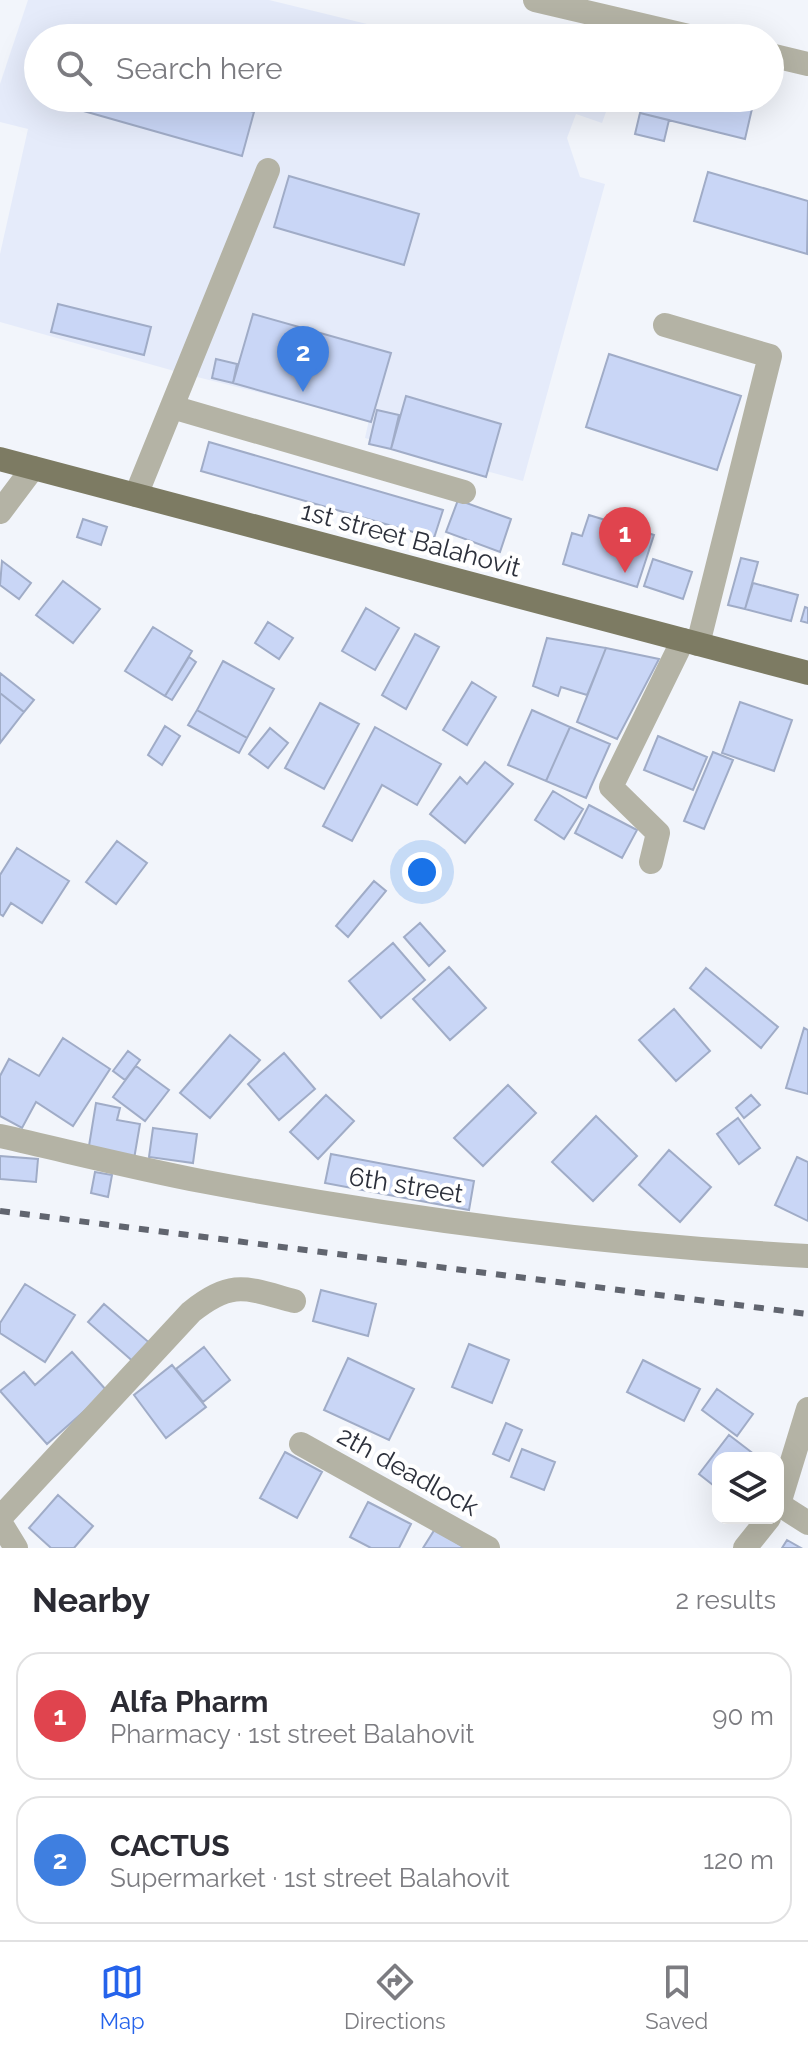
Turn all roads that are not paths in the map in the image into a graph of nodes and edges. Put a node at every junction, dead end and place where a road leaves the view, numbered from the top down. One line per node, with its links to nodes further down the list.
1 (535, 0): 2 (street)
2 (637, 24)
3 (784, 58): 4 (street)
4 (808, 64)
5 (268, 170): 7 (street)
6 (665, 325): 13 (street)
7 (172, 407): 10 (street); 11 (street)
8 (0, 459): 9 (main road, 1st street Balahovit)
9 (33, 468): 11 (main road, 1st street Balahovit); 12 (street)
10 (464, 492)
11 (136, 495): 13 (main road, 1st street Balahovit)
12 (0, 512)
13 (690, 642): 14 (main road, 1st street Balahovit); 15 (street)
14 (808, 673)
15 (651, 862)
16 (0, 1136): 17 (street, 6th street)
17 (808, 1256)
18 (294, 1301): 23 (street)
19 (808, 1409): 21 (street)
20 (301, 1444): 27 (street, 2th deadlock)
21 (784, 1485)
22 (784, 1513): 24 (street)
23 (0, 1520): 26 (street)
24 (808, 1523)
25 (765, 1524): 28 (street)
26 (16, 1548)
27 (488, 1548)
28 (745, 1548)

